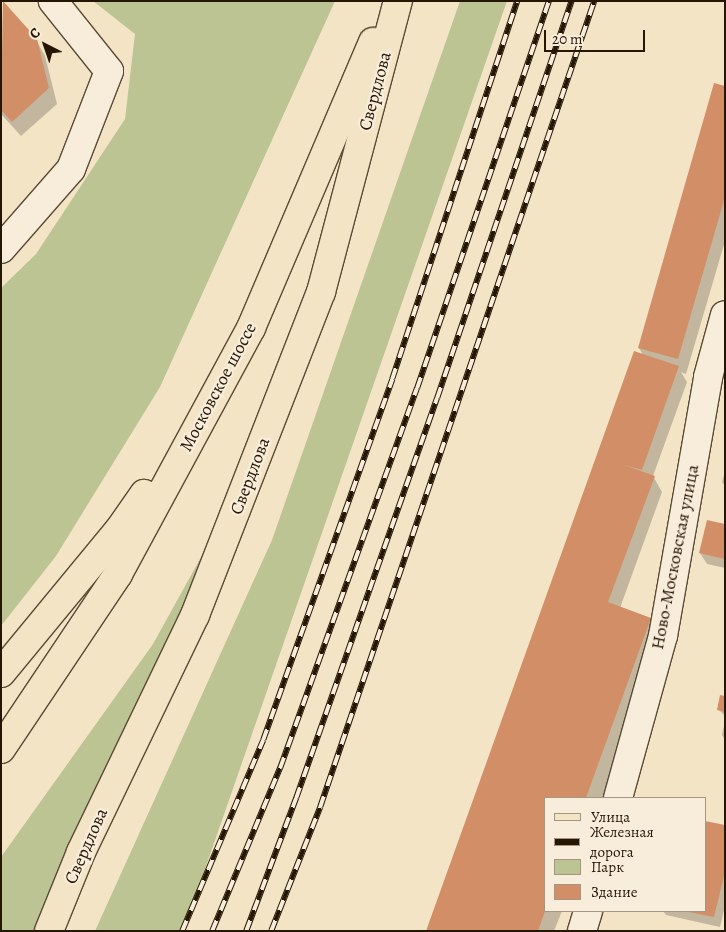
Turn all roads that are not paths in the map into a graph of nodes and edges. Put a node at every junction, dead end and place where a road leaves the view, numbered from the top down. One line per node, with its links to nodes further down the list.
1 (53, 1): 4 (street)
2 (390, 1): 6 (main road, Московское шоссе)
3 (398, 1): 11 (main road, Свердлова)
4 (1, 249)
5 (725, 315): 9 (street, Ново-Московская улица)
6 (209, 400): 7 (main road); 8 (main road, Московское шоссе)
7 (1, 673)
8 (1, 749)
9 (618, 797)
10 (588, 912): 12 (street)
11 (49, 931)
12 (582, 931)

